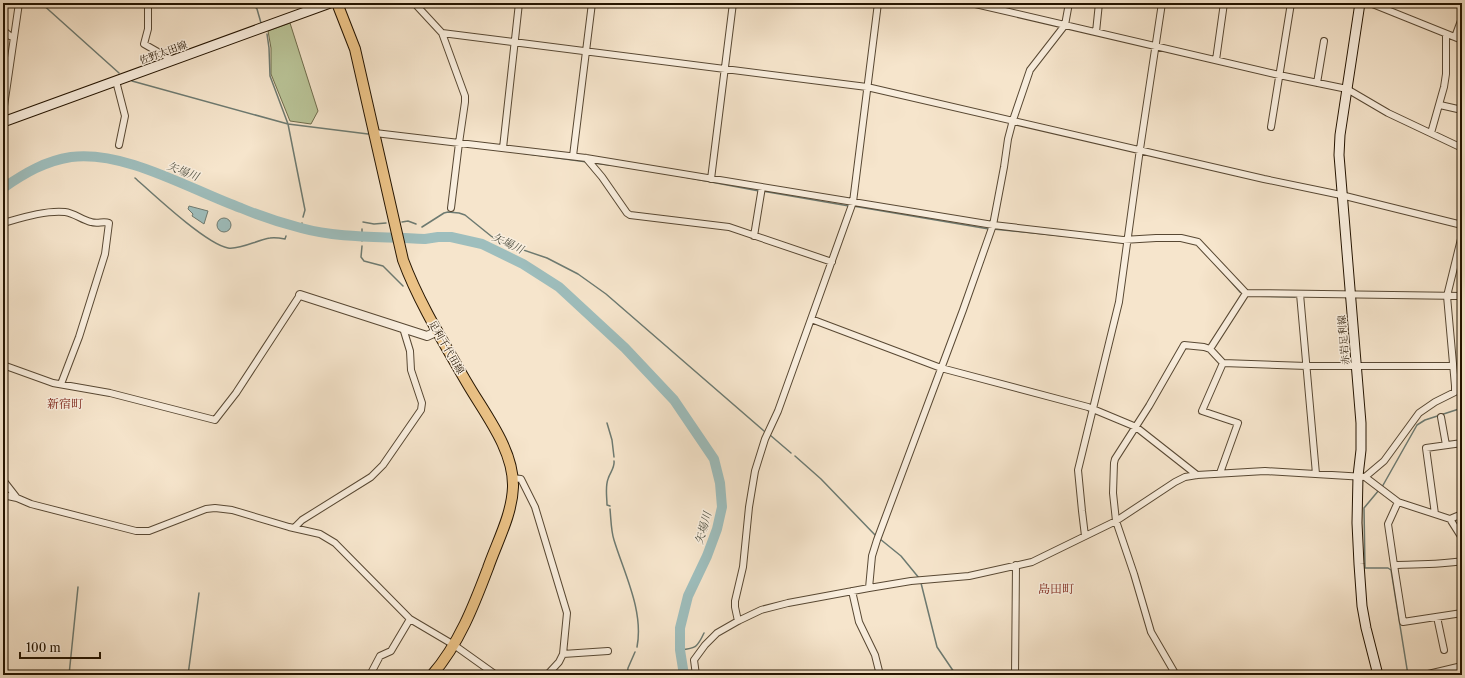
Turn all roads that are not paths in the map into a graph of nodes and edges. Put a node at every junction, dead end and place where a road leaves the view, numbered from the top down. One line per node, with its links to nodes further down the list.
1 (19, 3): 24 (street)
2 (148, 3): 31 (street)
3 (330, 3): 31 (main road, 佐野太田線)
4 (337, 3): 45 (main road, 足利千代田線)
5 (416, 3): 22 (street)
6 (519, 3): 28 (street)
7 (592, 3): 30 (street)
8 (733, 3): 33 (street)
9 (878, 3): 38 (street)
10 (971, 3): 19 (street)
11 (1069, 3): 19 (street)
12 (1099, 3): 21 (street)
13 (1162, 3): 29 (street)
14 (1224, 3): 32 (street)
15 (1290, 3): 34 (street)
16 (1360, 3): 39 (main road, 赤岩足利線)
17 (1370, 3): 23 (street)
18 (1462, 18): 25 (street)
19 (1065, 25): 21 (street); 42 (street)
20 (3, 30): 24 (street)
21 (1096, 32): 29 (street)
22 (442, 33): 28 (street); 47 (street)
23 (1446, 34): 25 (street); 40 (street)
24 (14, 37): 35 (street)
25 (1455, 37): 26 (street)
26 (1462, 40)
27 (1324, 41): 37 (street)
28 (516, 42): 30 (street); 49 (street)
29 (1156, 47): 32 (street); 51 (street)
30 (587, 52): 33 (street); 52 (street)
31 (172, 60): 36 (main road, 佐野太田線)
32 (1216, 60): 34 (street)
33 (724, 69): 38 (street); 54 (street)
34 (1279, 75): 37 (street); 44 (street)
35 (5, 78): 43 (street)
36 (116, 81): 43 (main road, 佐野太田線); 48 (street)
37 (1317, 83): 39 (street)
38 (867, 87): 42 (street); 57 (street)
39 (1347, 89): 46 (street); 56 (main road, 赤岩足利線)
40 (1440, 105): 41 (street); 46 (street)
41 (1462, 110)
42 (1013, 120): 51 (street); 60 (street)
43 (4, 121)
44 (1271, 127)
45 (375, 133): 47 (street); 74 (main road, 足利千代田線)
46 (1431, 133): 50 (street)
47 (459, 143): 49 (street); 58 (street)
48 (119, 145)
49 (503, 148): 52 (street)
50 (1462, 148)
51 (1140, 149): 56 (street); 64 (street)
52 (573, 156): 53 (street)
53 (586, 158): 54 (street); 63 (street)
54 (711, 179): 55 (street)
55 (762, 187): 57 (street); 63 (street)
56 (1341, 195): 61 (street); 68 (main road, 赤岩足利線)
57 (853, 202): 60 (street); 65 (street)
58 (452, 208)
59 (3, 223): 82 (street)
60 (993, 225): 64 (street); 81 (street)
61 (1462, 225)
62 (1462, 235): 70 (street)
63 (754, 236): 65 (street)
64 (1127, 240): 66 (street); 83 (street)
65 (832, 262): 72 (street)
66 (1246, 293): 67 (street); 75 (street)
67 (1300, 294): 68 (street); 78 (street)
68 (1350, 294): 70 (street); 79 (main road, 赤岩足利線)
69 (300, 295): 73 (street); 82 (street)
70 (1447, 296): 71 (street); 80 (street)
71 (1462, 296)
72 (811, 319): 81 (street); 112 (street)
73 (403, 328): 74 (street); 101 (street)
74 (438, 331): 92 (main road, 足利千代田線)
75 (1210, 349): 76 (street); 85 (street)
76 (1223, 363): 78 (street); 88 (street)
77 (3, 365): 82 (street)
78 (1307, 366): 79 (street); 89 (street)
79 (1356, 366): 80 (street); 91 (main road, 赤岩足利線)
80 (1453, 366): 91 (street)
81 (941, 368): 83 (street); 107 (street)
82 (61, 384)
83 (1093, 409): 85 (street); 102 (street)
84 (1441, 417): 87 (street)
85 (1136, 427): 90 (street); 100 (street)
86 (1462, 443): 87 (street)
87 (1446, 445): 97 (street)
88 (1220, 473): 89 (street); 90 (street)
89 (1316, 474): 91 (street)
90 (1197, 475): 100 (street)
91 (1361, 476): 96 (street); 126 (main road, 赤岩足利線)
92 (512, 478): 113 (main road, 足利千代田線); 116 (street)
93 (3, 480): 95 (street)
94 (3, 495): 95 (street)
95 (17, 498): 101 (street)
96 (1398, 502): 97 (street); 106 (street)
97 (1435, 514): 99 (street)
98 (1462, 514): 99 (street)
99 (1450, 519): 103 (street)
100 (1116, 521): 102 (street); 125 (street)
101 (295, 528): 111 (street)
102 (1085, 536): 105 (street)
103 (1462, 538)
104 (1462, 561): 106 (street)
105 (1016, 565): 107 (street); 124 (street)
106 (1394, 565): 110 (street)
107 (869, 588): 108 (street)
108 (852, 591): 112 (street); 123 (street)
109 (1462, 613): 110 (street)
110 (1437, 616): 114 (street)
111 (410, 618): 113 (street); 118 (street)
112 (738, 621): 122 (street)
113 (454, 644): 119 (main road, 足利千代田線); 120 (street)
114 (1444, 650)
115 (608, 651): 116 (street)
116 (563, 654): 121 (street)
117 (1462, 666): 127 (street)
118 (370, 675)
119 (432, 675)
120 (496, 675)
121 (547, 675)
122 (696, 675)
123 (880, 675)
124 (1015, 675)
125 (1176, 675)
126 (1378, 675)
127 (1424, 675)

